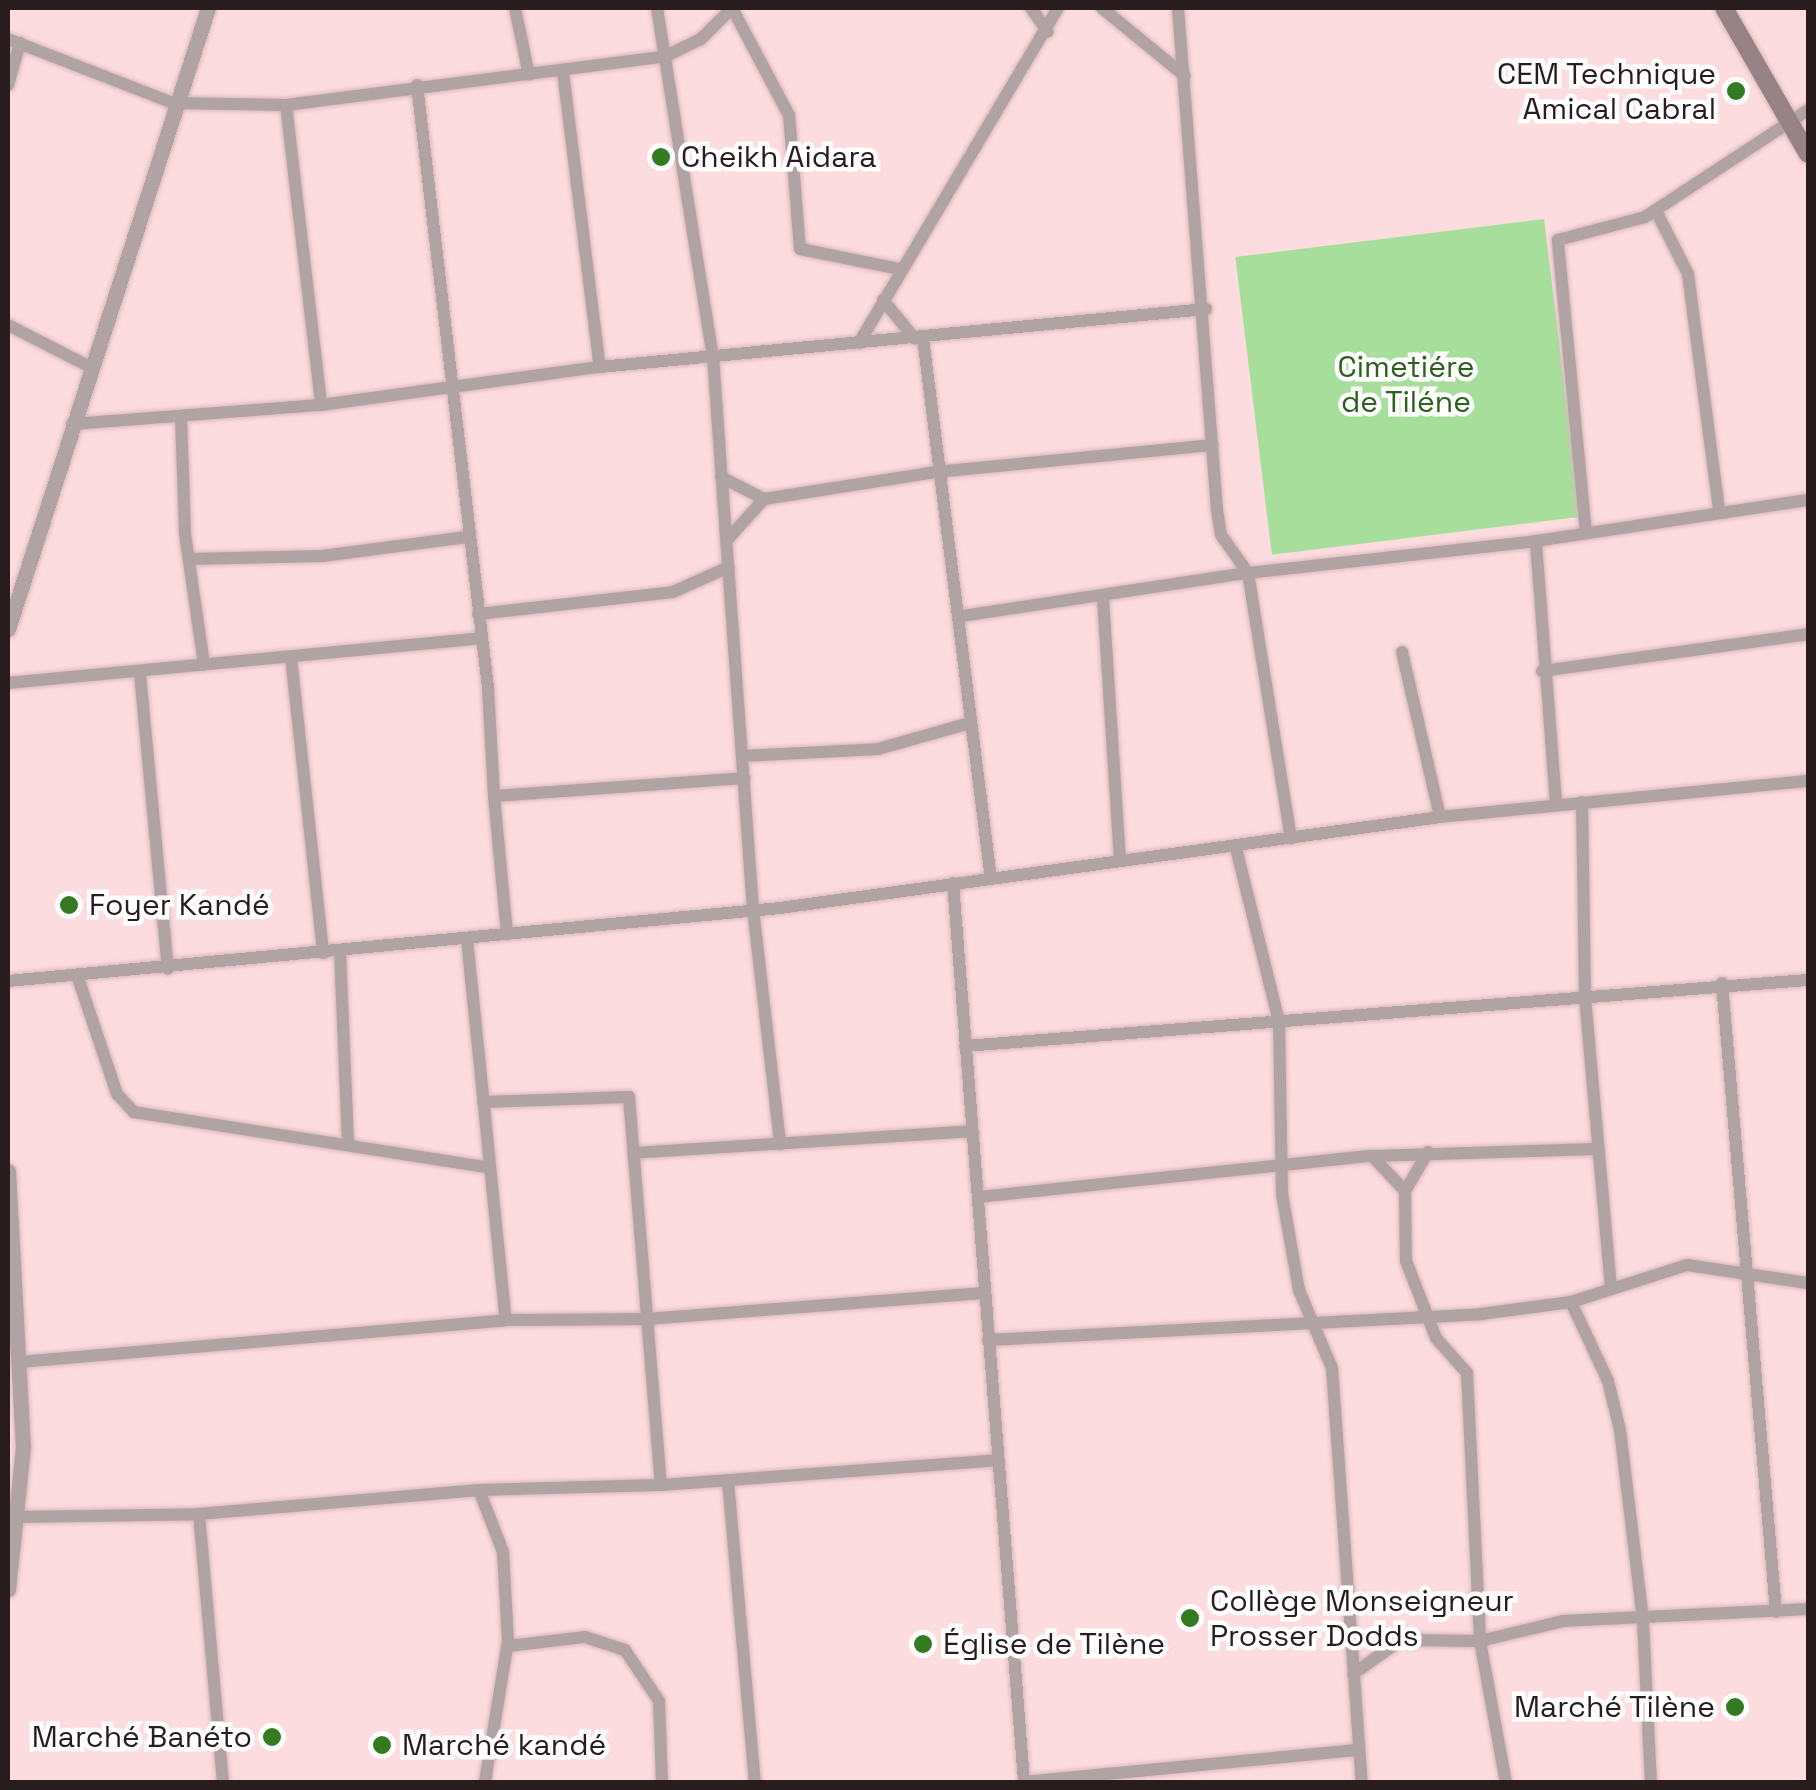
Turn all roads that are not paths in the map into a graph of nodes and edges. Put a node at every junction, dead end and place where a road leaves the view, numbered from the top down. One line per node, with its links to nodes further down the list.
1 (208, 8): 18 (street)
2 (657, 8): 12 (street)
3 (732, 8): 12 (street); 24 (street)
4 (1031, 8): 10 (street)
5 (1058, 8): 10 (street)
6 (1102, 8): 15 (street)
7 (1178, 8): 15 (street)
8 (1724, 8): 21 (main road)
9 (512, 9): 14 (street)
10 (1048, 32): 24 (street)
11 (14, 41): 16 (street); 18 (street)
12 (666, 56): 13 (street); 30 (street)
13 (563, 72): 14 (street); 32 (street)
14 (529, 75): 17 (street)
15 (1185, 76): 26 (street)
16 (8, 85)
17 (416, 85): 19 (street); 33 (street)
18 (173, 103): 19 (street); 31 (street)
19 (286, 105): 34 (street)
20 (1808, 110): 21 (street)
21 (1789, 122): 22 (main road); 23 (street)
22 (1808, 154)
23 (1656, 211): 42 (street); 43 (street)
24 (899, 269): 25 (street)
25 (883, 300): 28 (street); 29 (street)
26 (1206, 309): 28 (street); 37 (street)
27 (8, 325): 31 (street)
28 (919, 338): 29 (street); 38 (street)
29 (859, 343): 30 (street)
30 (713, 357): 32 (street); 39 (street)
31 (88, 366): 36 (street)
32 (600, 368): 33 (street)
33 (454, 387): 34 (street); 44 (street)
34 (321, 405): 35 (street)
35 (181, 418): 36 (street); 47 (street)
36 (72, 424): 53 (street)
37 (1213, 445): 38 (street); 49 (street)
38 (936, 472): 40 (street); 52 (street)
39 (721, 477): 40 (street); 45 (street)
40 (764, 498): 45 (street)
41 (1808, 500): 42 (street)
42 (1719, 510): 43 (street)
43 (1586, 532): 46 (street)
44 (468, 537): 47 (street); 51 (street)
45 (727, 540): 48 (street)
46 (1536, 541): 49 (street); 59 (street)
47 (189, 560): 58 (street)
48 (729, 567): 51 (street); 63 (street)
49 (1248, 573): 50 (street); 70 (street)
50 (1104, 598): 52 (street); 72 (street)
51 (478, 614): 55 (street)
52 (962, 616): 62 (street)
53 (8, 629)
54 (1808, 634): 59 (street)
55 (482, 638): 57 (street); 66 (street)
56 (1402, 652): 69 (street)
57 (291, 657): 58 (street); 79 (street)
58 (204, 666): 60 (street)
59 (1542, 670): 68 (street)
60 (140, 674): 61 (street); 80 (street)
61 (8, 683)
62 (970, 723): 63 (street); 73 (street)
63 (742, 756): 64 (street)
64 (744, 778): 66 (street); 75 (street)
65 (1808, 780): 67 (street)
66 (494, 796): 76 (street)
67 (1582, 802): 68 (street); 85 (street)
68 (1556, 804): 69 (street)
69 (1440, 817): 70 (street)
70 (1291, 839): 71 (street)
71 (1236, 848): 72 (street); 86 (street)
72 (1120, 859): 73 (street)
73 (991, 879): 74 (street)
74 (953, 883): 75 (street); 87 (street)
75 (753, 909): 76 (street); 91 (street)
76 (507, 934): 77 (street)
77 (467, 938): 78 (street); 88 (street)
78 (340, 952): 79 (street); 90 (street)
79 (323, 953): 80 (street)
80 (168, 969): 81 (street)
81 (78, 978): 83 (street); 90 (street)
82 (1808, 980): 84 (street)
83 (8, 981)
84 (1722, 983): 85 (street); 101 (street)
85 (1585, 998): 86 (street); 92 (street)
86 (1279, 1022): 87 (street); 96 (street)
87 (965, 1046): 89 (street)
88 (483, 1102): 93 (street); 97 (street)
89 (972, 1131): 91 (street); 100 (street)
90 (348, 1144): 97 (street)
91 (780, 1144): 93 (street)
92 (1597, 1149): 94 (street); 103 (street)
93 (633, 1152): 106 (street)
94 (1428, 1152): 95 (street); 99 (street)
95 (1372, 1156): 96 (street); 99 (street)
96 (1283, 1166): 100 (street); 109 (street)
97 (490, 1168): 108 (street)
98 (8, 1171): 111 (street)
99 (1406, 1192): 107 (street)
100 (979, 1197): 104 (street)
101 (1743, 1272): 102 (street); 103 (street); 120 (street)
102 (1808, 1284)
103 (1611, 1288): 105 (street)
104 (984, 1293): 106 (street); 110 (street)
105 (1572, 1302): 107 (street); 121 (street)
106 (646, 1319): 108 (street); 114 (street)
107 (1427, 1319): 109 (street); 122 (street)
108 (506, 1320): 111 (street)
109 (1308, 1321): 110 (street); 124 (street)
110 (988, 1340): 112 (street)
111 (19, 1362): 117 (street)
112 (998, 1460): 113 (street); 130 (street)
113 (728, 1481): 114 (street); 129 (street)
114 (661, 1485): 115 (street)
115 (479, 1490): 116 (street); 123 (street)
116 (199, 1514): 117 (street); 126 (street)
117 (18, 1517): 118 (street)
118 (8, 1589)
119 (1808, 1610): 120 (street)
120 (1776, 1612): 121 (street)
121 (1643, 1621): 122 (street); 133 (street)
122 (1480, 1641): 124 (street); 132 (street)
123 (508, 1646): 127 (street); 128 (street)
124 (1352, 1674): 125 (street)
125 (1358, 1750): 130 (street); 131 (street)
126 (224, 1782)
127 (484, 1782)
128 (662, 1782)
129 (755, 1782)
130 (1024, 1782)
131 (1362, 1782)
132 (1506, 1782)
133 (1652, 1782)

